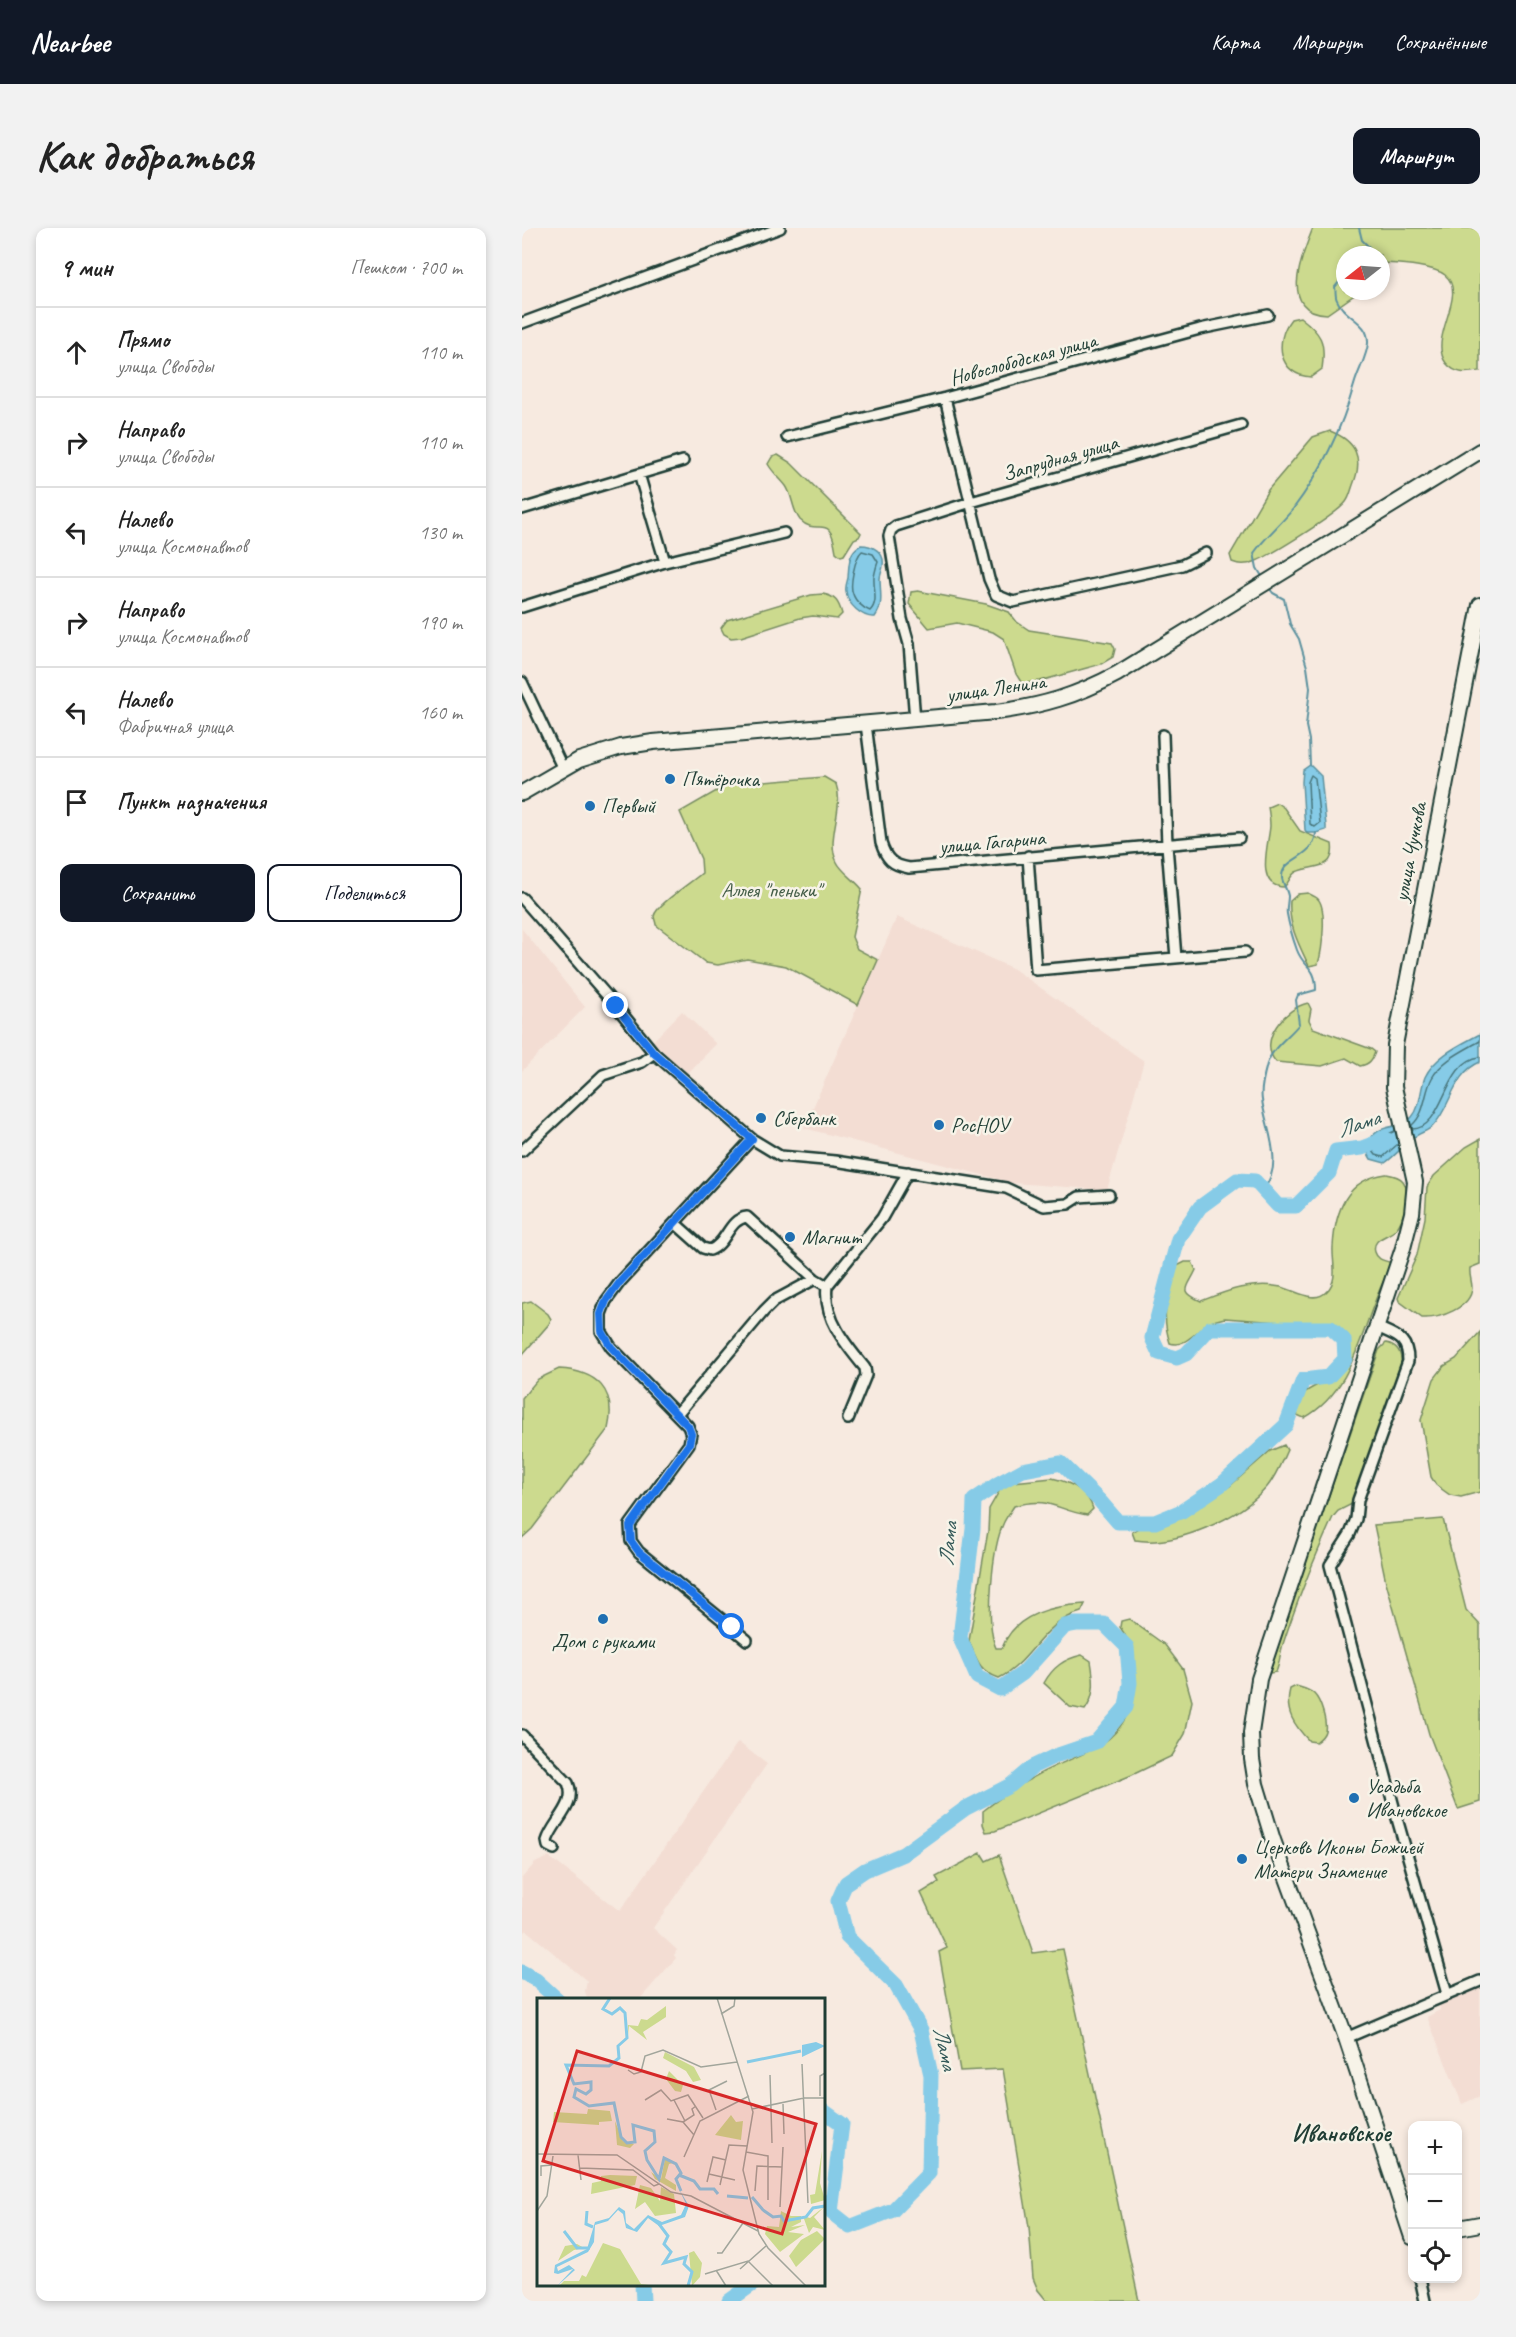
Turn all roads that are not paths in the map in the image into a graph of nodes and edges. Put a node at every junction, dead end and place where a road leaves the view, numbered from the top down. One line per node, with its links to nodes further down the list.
1 (780, 228): 3 (street)
2 (1268, 315): 4 (street, Новослободская улица)
3 (522, 323)
4 (945, 398): 6 (street, Новослободская улица); 10 (street)
5 (1241, 425): 10 (street, Запрудная улица)
6 (787, 437)
7 (1480, 451): 18 (street, улица Ленина)
8 (683, 462): 9 (street)
9 (639, 474): 11 (street); 14 (street)
10 (971, 502): 13 (street); 18 (street, Запрудная улица)
11 (522, 509)
12 (784, 533): 14 (street)
13 (1206, 553)
14 (665, 562): 16 (street)
15 (1480, 605): 37 (street, улица Чучкова)
16 (522, 607)
17 (522, 682): 21 (street)
18 (915, 720): 19 (street, улица Ленина)
19 (866, 723): 21 (street, улица Ленина); 25 (street, улица Гагарина)
20 (1163, 735): 24 (street)
21 (563, 769): 22 (street, улица Ленина)
22 (522, 793)
23 (1239, 838): 24 (street, улица Гагарина)
24 (1167, 845): 25 (street, улица Гагарина); 28 (street)
25 (1028, 856): 28 (street)
26 (522, 898): 29 (street)
27 (1245, 952): 28 (street)
28 (1176, 958)
29 (654, 1053): 30 (street); 31 (street)
30 (752, 1139): 32 (street); 34 (street)
31 (522, 1151)
32 (908, 1172): 33 (street); 36 (street)
33 (1109, 1195)
34 (675, 1223): 35 (street); 38 (street)
35 (815, 1279): 36 (street); 38 (street)
36 (826, 1286): 39 (street)
37 (1377, 1327): 44 (street); 45 (street, улица Чучкова)
38 (677, 1414): 40 (street)
39 (848, 1419)
40 (747, 1640)
41 (522, 1735): 42 (street)
42 (554, 1849)
43 (1480, 1981): 44 (street)
44 (1447, 1994): 45 (street)
45 (1346, 2038): 48 (street, улица Чучкова)
46 (1480, 2224): 47 (street)
47 (1462, 2228)
48 (1409, 2229)
49 (1421, 2283): 50 (street)
50 (1425, 2301)

